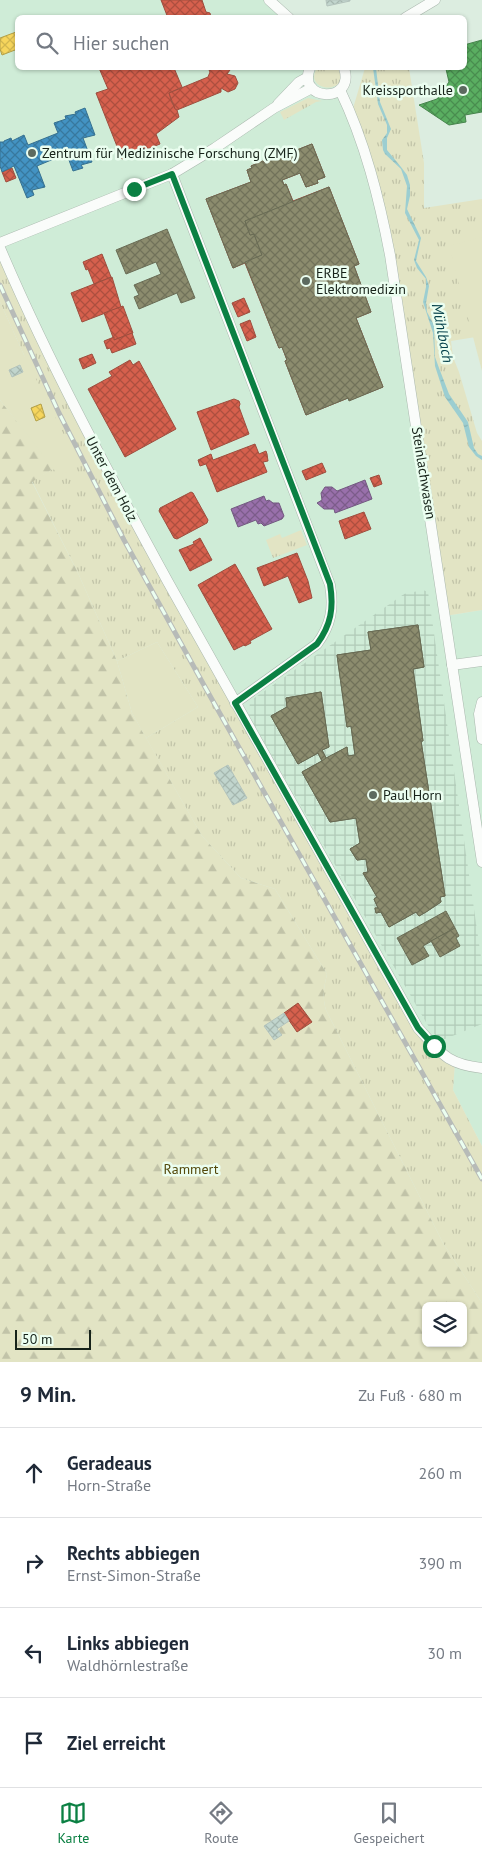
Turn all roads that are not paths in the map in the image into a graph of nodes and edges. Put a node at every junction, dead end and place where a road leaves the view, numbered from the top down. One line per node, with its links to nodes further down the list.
1 (269, 0): 3 (street)
2 (435, 0): 4 (street)
3 (286, 15)
4 (410, 15)
5 (348, 70): 8 (street)
6 (309, 72): 7 (street); 9 (street)
7 (312, 88): 8 (street); 9 (street)
8 (340, 90): 14 (street, Steinlachwasen)
9 (274, 108): 10 (street)
10 (172, 174): 11 (street); 16 (street)
11 (0, 243)
12 (0, 248): 16 (street, Unter dem Holz)
13 (482, 661): 14 (street)
14 (452, 664): 18 (street, Steinlachwasen)
15 (482, 702): 17 (street)
16 (235, 703): 19 (street, Unter dem Holz)
17 (482, 740)
18 (482, 862)
19 (482, 1068)

